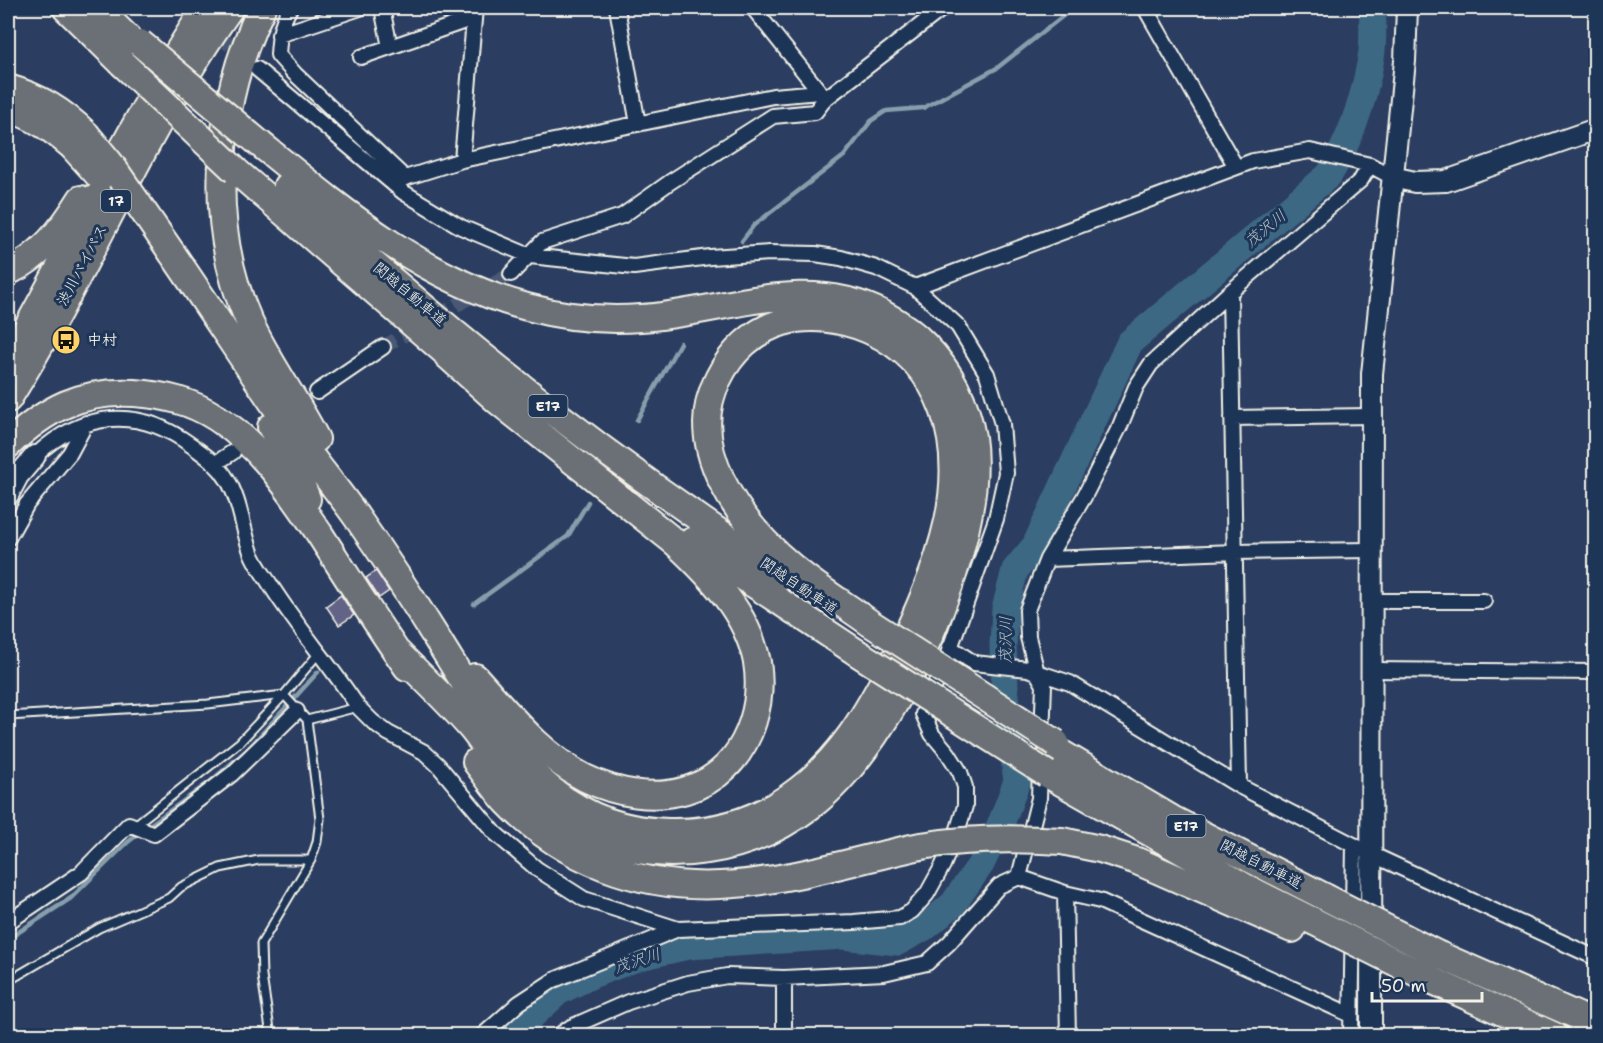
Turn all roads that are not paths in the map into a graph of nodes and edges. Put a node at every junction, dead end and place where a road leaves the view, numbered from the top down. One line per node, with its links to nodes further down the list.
1 (66, 8): 17 (highway, 関越自動車道 / E17)
2 (98, 8): 17 (highway, 関越自動車道 / E17)
3 (205, 8): 35 (highway); 41 (highway, 渋川バイパス / 17)
4 (230, 8): 43 (highway, 渋川バイパス / 17)
5 (262, 8): 52 (highway)
6 (290, 8): 15 (street)
7 (360, 8): 15 (street)
8 (382, 8): 16 (street)
9 (617, 8): 23 (street)
10 (753, 8): 21 (street)
11 (944, 8): 21 (street)
12 (1145, 8): 29 (street)
13 (1407, 8): 30 (street)
14 (475, 13): 16 (street); 27 (street)
15 (279, 35): 31 (street)
16 (390, 47): 18 (street)
17 (133, 51): 26 (highway, 関越自動車道 / E17)
18 (361, 57)
19 (257, 69): 32 (street)
20 (8, 88): 25 (highway)
21 (823, 95): 23 (street); 33 (street)
22 (8, 109): 25 (highway)
23 (638, 124): 27 (street)
24 (1596, 129): 30 (street)
25 (79, 140): 34 (highway, bridge)
26 (249, 156): 40 (highway, 関越自動車道 / E17); 61 (highway, 関越自動車道 / E17); 63 (highway)
27 (462, 160): 31 (street)
28 (1364, 163): 29 (street); 30 (street); 38 (street)
29 (1236, 168): 37 (street)
30 (1392, 177): 44 (street)
31 (405, 178): 32 (street)
32 (403, 192): 33 (street)
33 (530, 256): 36 (street); 37 (street)
34 (165, 257): 52 (highway); 53 (highway)
35 (8, 272)
36 (511, 274)
37 (915, 287): 62 (street)
38 (1230, 292): 45 (street); 57 (street)
39 (382, 347): 42 (street)
40 (447, 355): 60 (highway); 61 (highway, 関越自動車道 / E17)
41 (8, 362)
42 (317, 392)
43 (8, 399)
44 (1372, 416): 45 (street); 55 (street)
45 (1232, 418): 56 (street)
46 (86, 423): 49 (street); 50 (street); 54 (street)
47 (8, 445): 53 (highway)
48 (233, 452): 50 (street)
49 (35, 456): 51 (street)
50 (216, 464): 64 (street)
51 (8, 495)
52 (356, 516): 60 (highway)
53 (319, 533): 63 (highway)
54 (8, 538)
55 (1371, 550): 56 (street); 59 (street)
56 (1235, 552): 57 (street); 72 (street)
57 (1047, 559): 66 (street)
58 (1484, 601): 59 (street)
59 (1372, 602): 65 (street)
60 (432, 630): 61 (highway)
61 (864, 635): 80 (highway, 関越自動車道 / E17, bridge); 85 (highway, 関越自動車道 / E17, bridge)
62 (950, 647): 66 (street); 79 (street)
63 (398, 653): 80 (highway, bridge)
64 (318, 654): 68 (lane); 69 (street)
65 (1372, 670): 67 (street); 74 (street)
66 (1032, 671): 72 (street); 76 (street)
67 (1596, 672)
68 (285, 695): 70 (lane); 71 (lane); 73 (lane)
69 (358, 707): 70 (lane); 79 (street)
70 (300, 714): 73 (street); 75 (lane)
71 (8, 716)
72 (1239, 786): 74 (street)
73 (134, 826): 78 (street)
74 (1363, 849): 81 (street); 84 (street); 93 (street)
75 (311, 860): 83 (lane); 87 (lane)
76 (1019, 877): 77 (street); 82 (street)
77 (1065, 893): 84 (street); 91 (street)
78 (8, 922)
79 (678, 929): 88 (street)
80 (1311, 929): 86 (highway, 関越自動車道 / E17, bridge)
81 (1596, 958)
82 (784, 978): 89 (street); 90 (street)
83 (8, 981)
84 (1351, 1015): 92 (street)
85 (1586, 1021)
86 (1545, 1032)
87 (271, 1035)
88 (482, 1035)
89 (558, 1035)
90 (784, 1035)
91 (1068, 1035)
92 (1351, 1035)
93 (1371, 1035)

